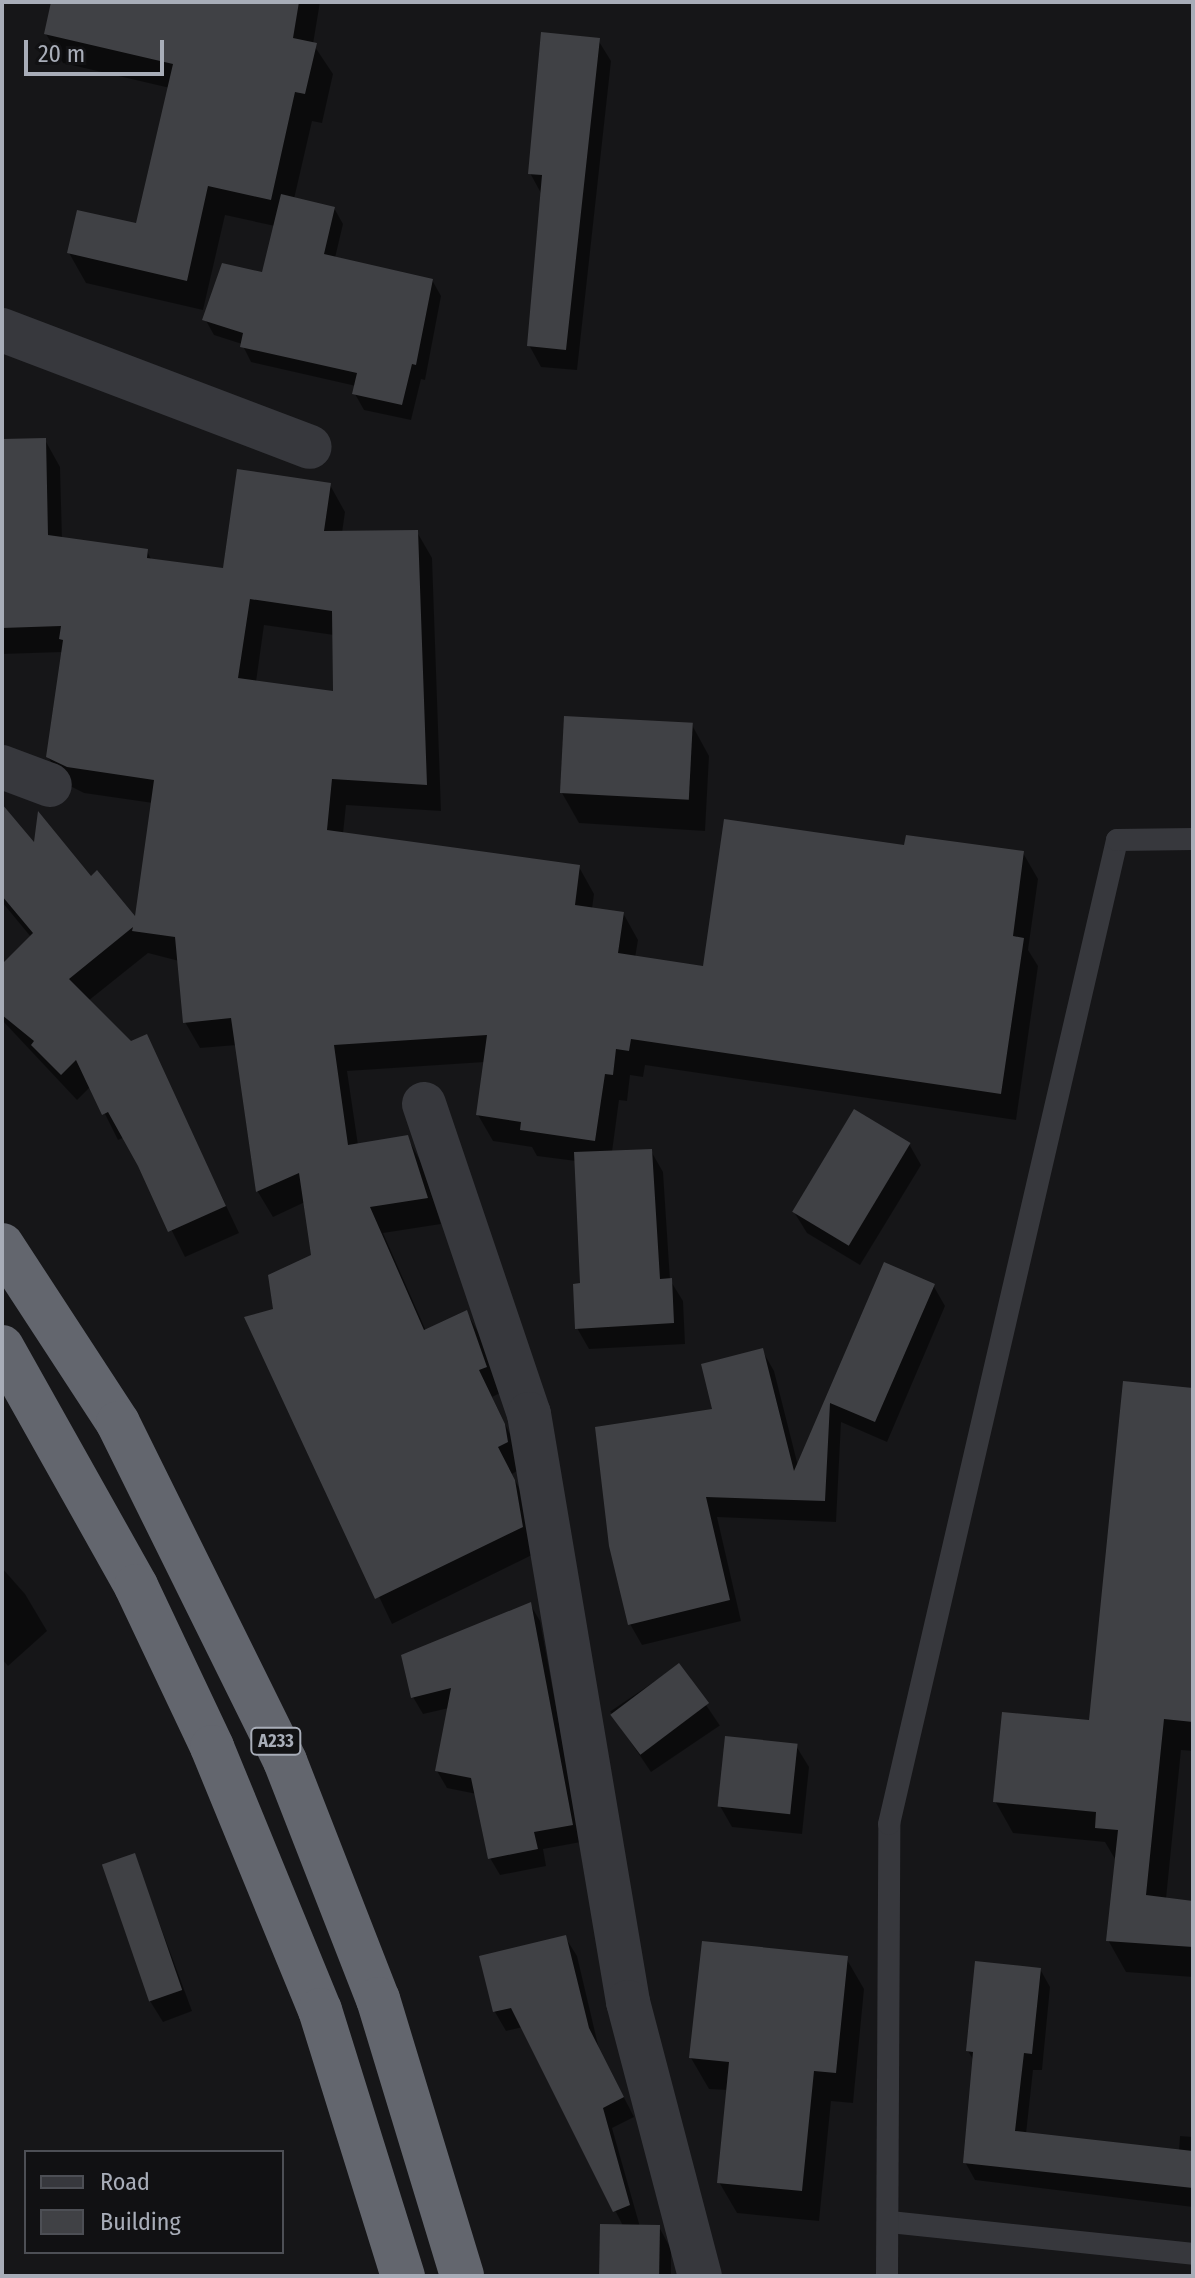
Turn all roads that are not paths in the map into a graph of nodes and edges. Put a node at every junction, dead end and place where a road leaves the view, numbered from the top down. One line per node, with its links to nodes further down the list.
1 (2, 330): 2 (street)
2 (310, 447)
3 (2, 767): 4 (street)
4 (50, 785)
5 (1193, 839): 11 (lane)
6 (424, 1104): 15 (street)
7 (2, 1245): 9 (highway, A233)
8 (2, 1347): 10 (highway)
9 (194, 1568): 10 (highway); 14 (highway, A233)
10 (136, 1586): 13 (highway)
11 (890, 2222): 12 (lane); 16 (lane)
12 (1193, 2254)
13 (403, 2276)
14 (462, 2276)
15 (700, 2276)
16 (887, 2276)

